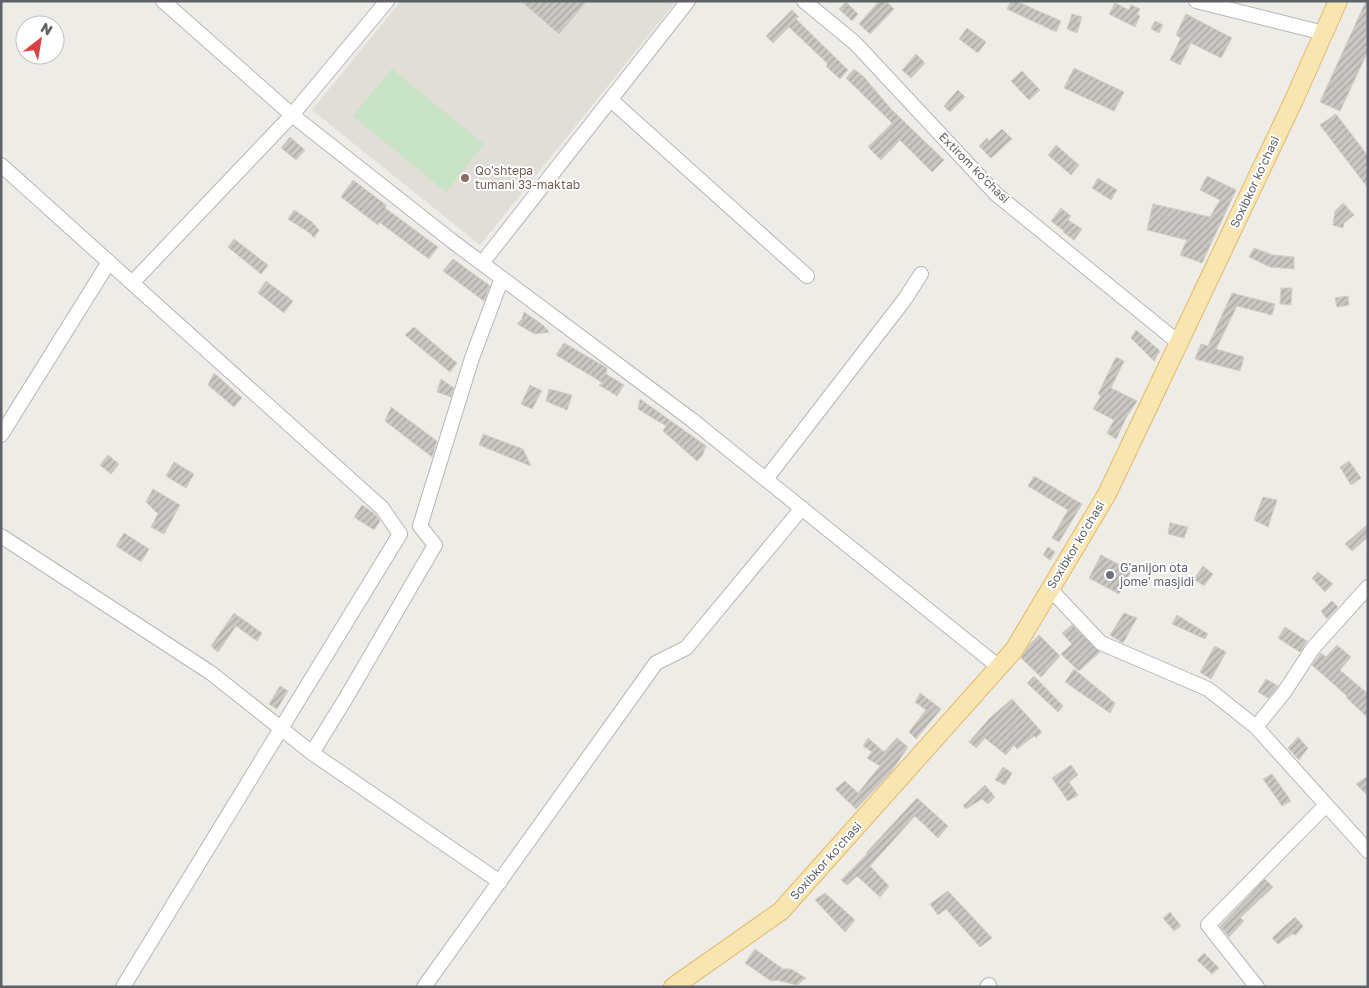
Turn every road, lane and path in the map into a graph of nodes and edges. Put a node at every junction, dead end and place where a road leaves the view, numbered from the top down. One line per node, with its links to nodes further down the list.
1 (164, 1): 9 (street)
2 (387, 1): 9 (street)
3 (688, 1): 8 (street)
4 (804, 1): 17 (street, Extirom ko'chasi)
5 (1196, 1): 7 (street)
6 (1338, 1): 7 (main road, Soxibkor ko'chasi)
7 (1324, 33): 17 (main road, Soxibkor ko'chasi)
8 (610, 100): 12 (street); 14 (street)
9 (292, 115): 12 (street); 16 (street)
10 (1, 165): 11 (street)
11 (109, 262): 16 (street); 18 (street)
12 (482, 263): 15 (street)
13 (921, 274): 19 (street)
14 (807, 276)
15 (502, 278): 19 (street); 27 (street)
16 (132, 283): 26 (street)
17 (1179, 343): 23 (main road, Soxibkor ko'chasi)
18 (1, 435)
19 (766, 479): 20 (street)
20 (802, 508): 24 (street); 30 (street)
21 (1, 536): 26 (street)
22 (1368, 587): 25 (street)
23 (1050, 589): 24 (main road, Soxibkor ko'chasi); 25 (street)
24 (999, 667): 33 (main road, Soxibkor ko'chasi)
25 (1256, 727): 28 (street)
26 (281, 728): 27 (street); 31 (street)
27 (312, 753): 30 (street)
28 (1326, 805): 29 (street); 34 (street)
29 (1368, 851)
30 (500, 882): 32 (street)
31 (123, 987)
32 (424, 987)
33 (673, 987)
34 (1257, 987)

